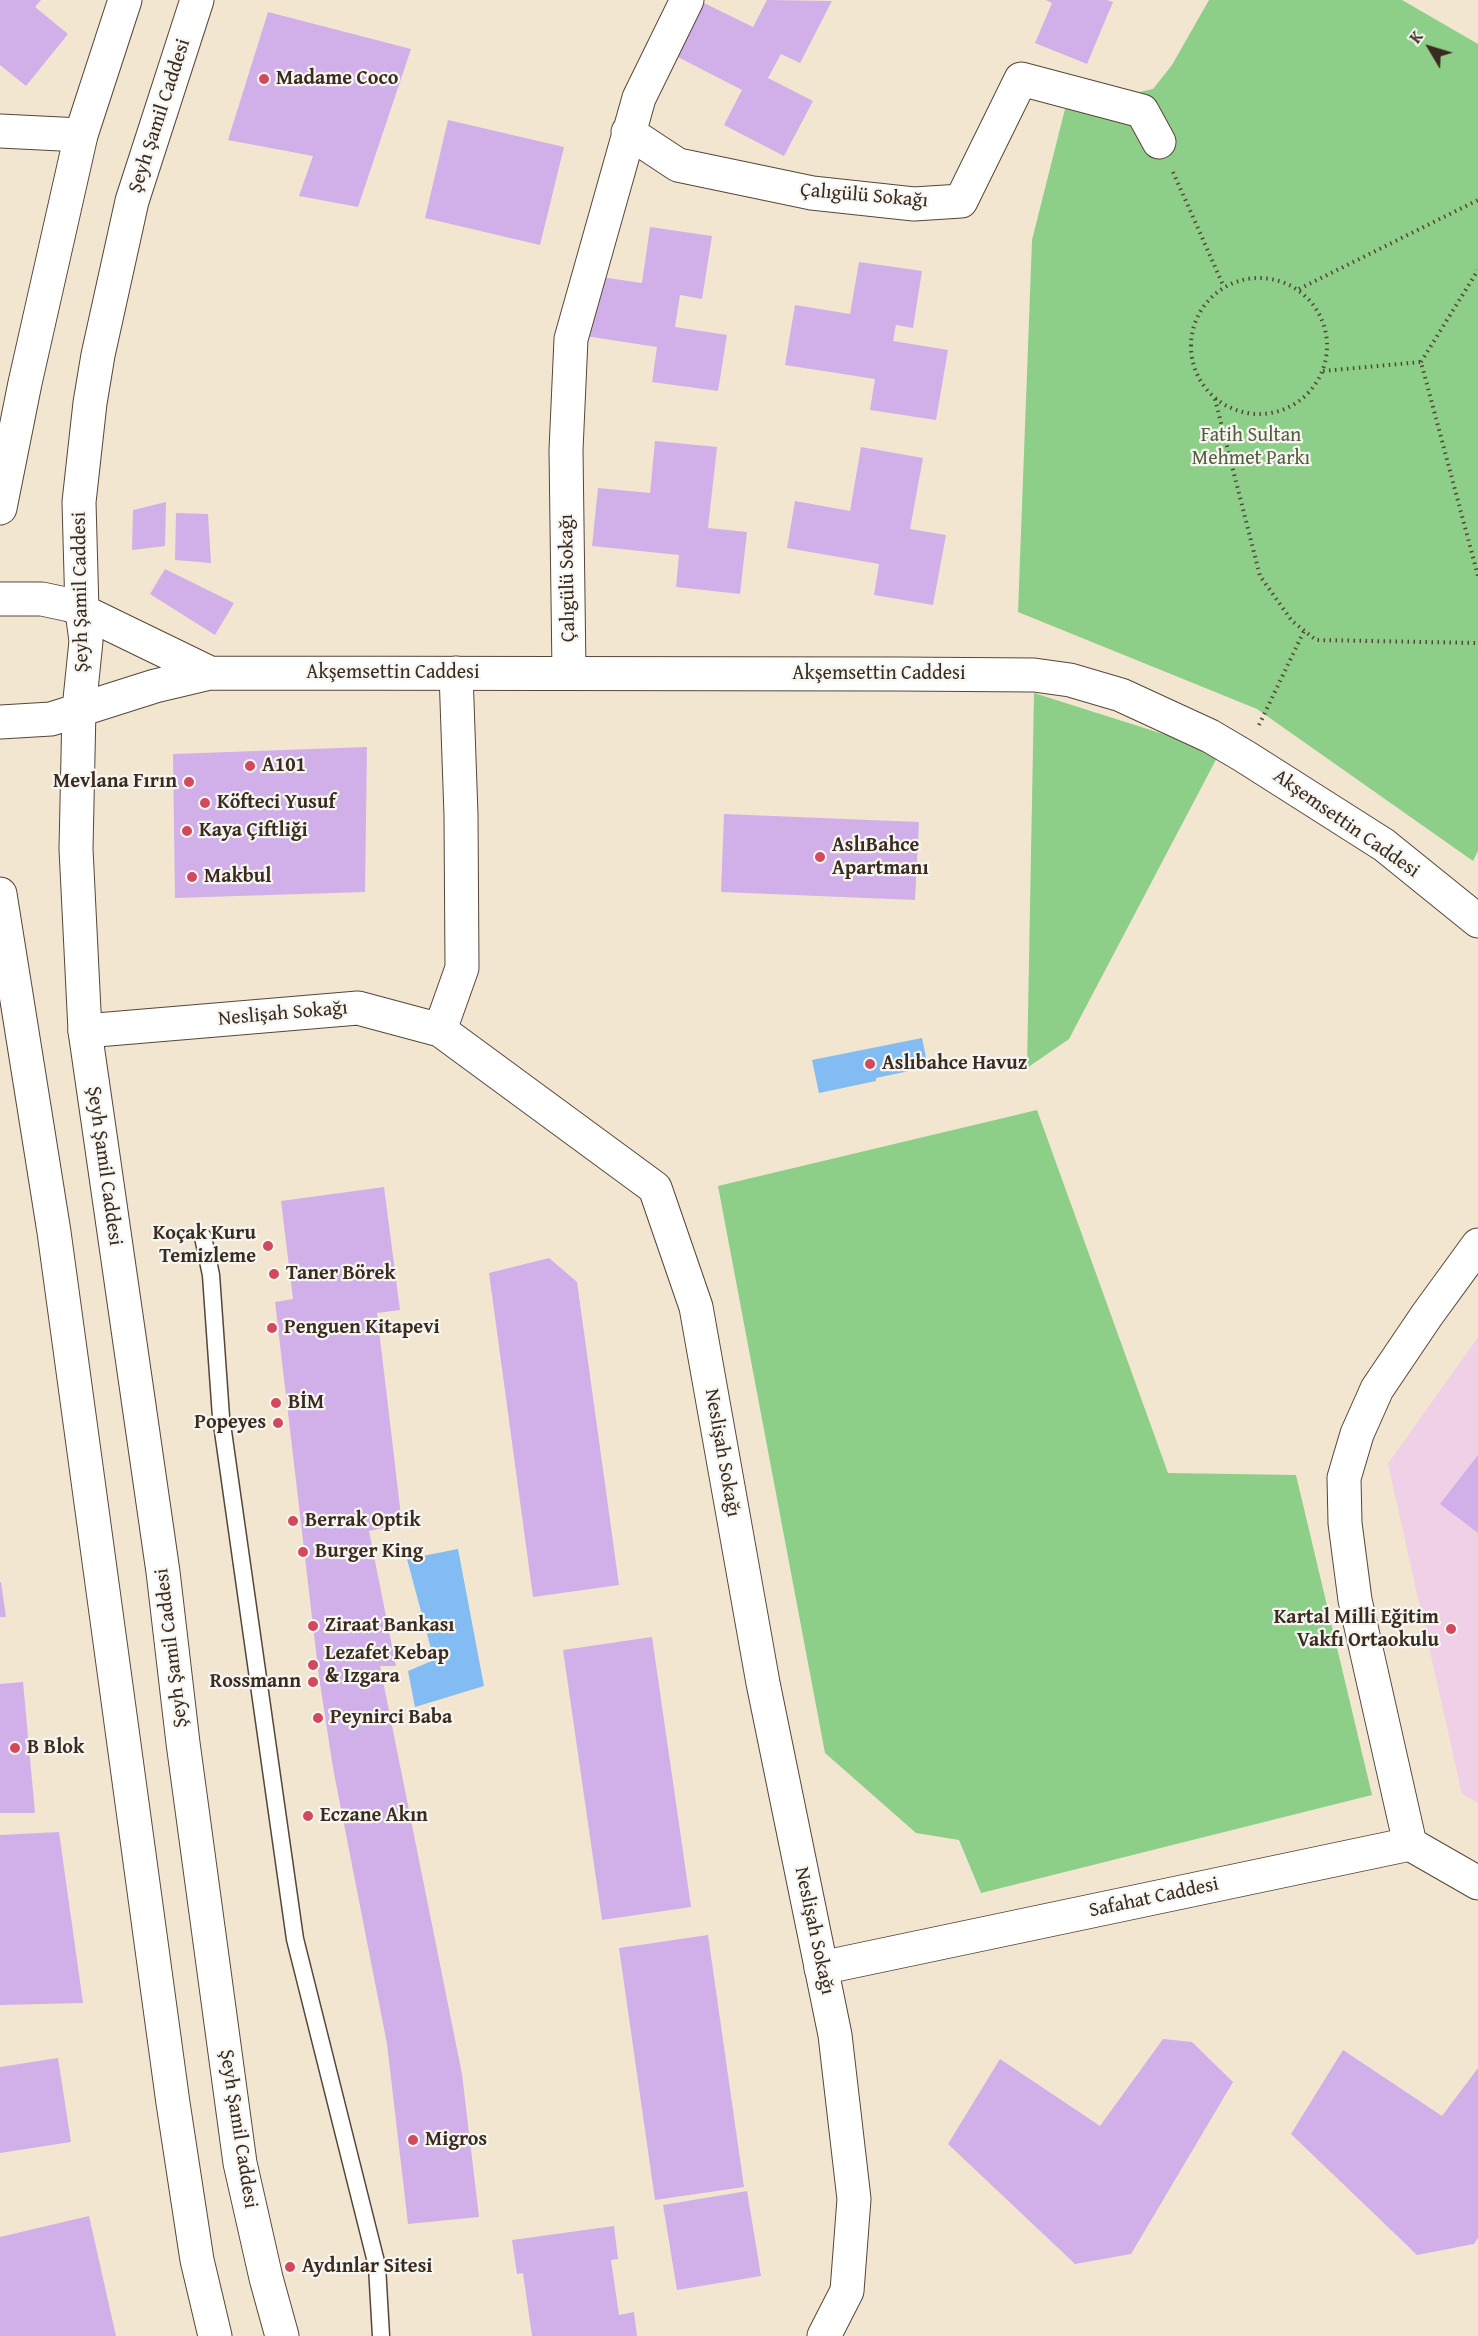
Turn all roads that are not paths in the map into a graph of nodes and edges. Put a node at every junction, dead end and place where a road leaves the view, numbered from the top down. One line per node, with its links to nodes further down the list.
1 (125, 0): 6 (street)
2 (197, 0): 10 (street, Şeyh Şamil Caddesi)
3 (687, 0): 5 (street, Çalıgülü Sokağı)
4 (0, 131): 6 (street)
5 (628, 132): 7 (street, Çalıgülü Sokağı); 11 (street, Çalıgülü Sokağı)
6 (81, 135): 8 (street)
7 (1159, 142)
8 (0, 508)
9 (0, 599): 10 (street, Akşemsettin Caddesi)
10 (82, 611): 12 (street, Akşemsettin Caddesi); 14 (street, Şeyh Şamil Caddesi)
11 (569, 672): 13 (street, Akşemsettin Caddesi); 17 (street, Akşemsettin Caddesi)
12 (210, 673): 13 (street, Akşemsettin Caddesi); 14 (street, Akşemsettin Caddesi)
13 (456, 673): 18 (street)
14 (80, 709): 15 (street, Akşemsettin Caddesi); 19 (street, Şeyh Şamil Caddesi)
15 (0, 722)
16 (0, 894): 25 (street)
17 (1478, 921)
18 (440, 1030): 19 (street, Neslişah Sokağı); 24 (street, Neslişah Sokağı)
19 (85, 1031): 26 (street, Şeyh Şamil Caddesi)
20 (203, 1237): 27 (lane)
21 (1478, 1245): 22 (street)
22 (1410, 1844): 23 (street); 24 (street, Safahat Caddesi)
23 (1478, 1883)
24 (821, 1968): 28 (street, Neslişah Sokağı)
25 (215, 2336)
26 (282, 2336)
27 (381, 2336)
28 (824, 2336)

